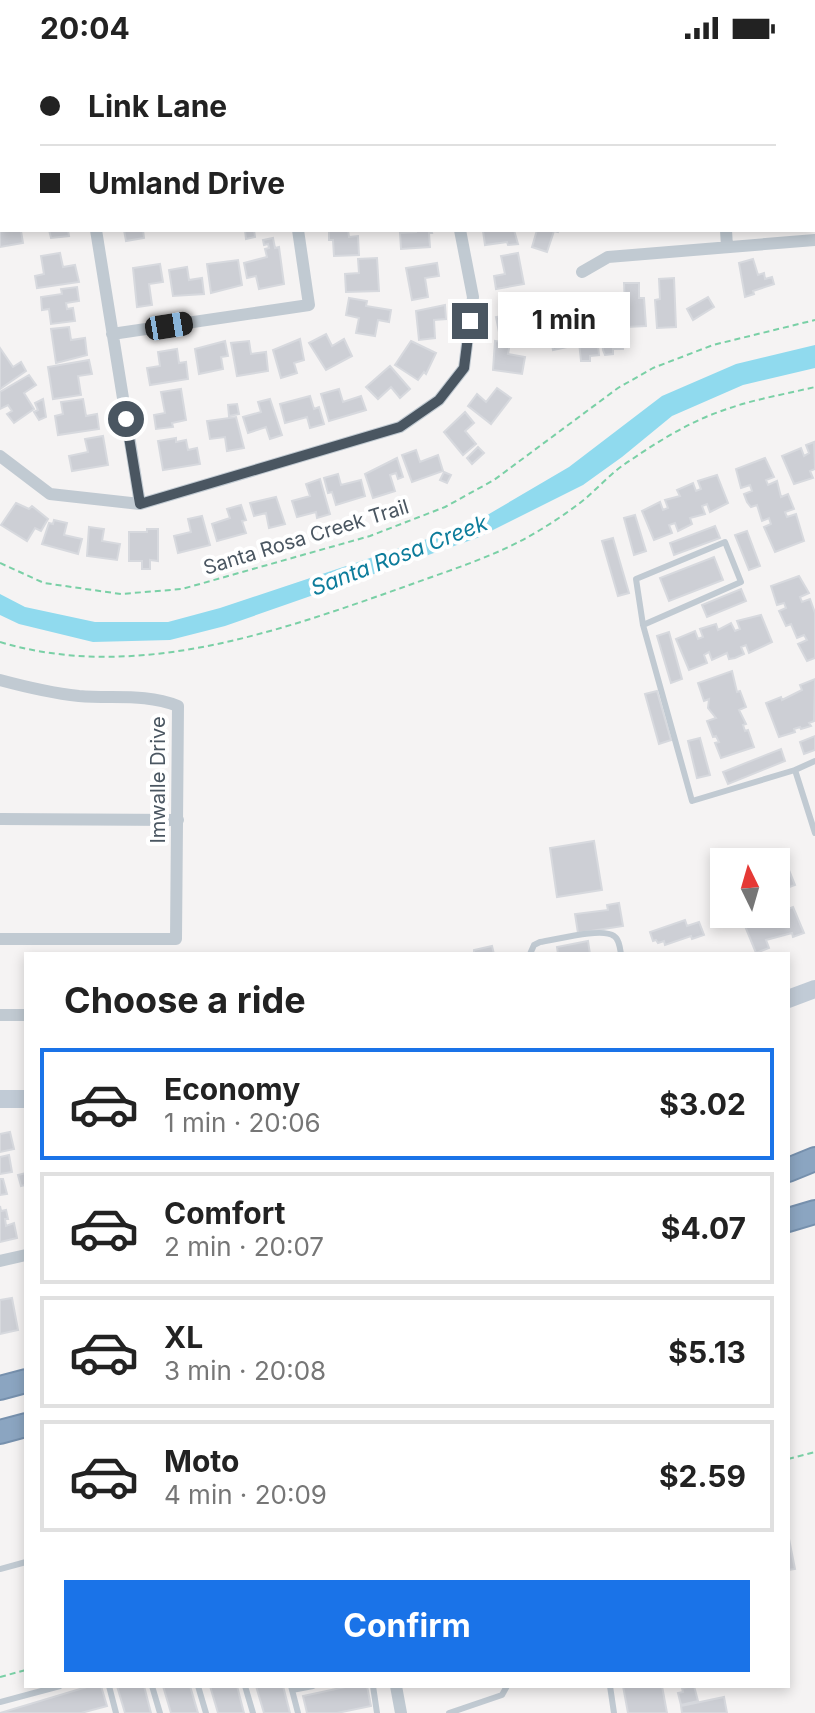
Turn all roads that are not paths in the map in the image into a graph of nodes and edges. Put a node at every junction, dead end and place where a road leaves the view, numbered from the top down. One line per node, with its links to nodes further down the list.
1 (96, 232): 8 (street)
2 (298, 232): 8 (street)
3 (460, 232): 10 (street)
4 (726, 232): 6 (street)
5 (815, 240): 6 (street)
6 (727, 247): 7 (street)
7 (582, 272)
8 (112, 334): 10 (street)
9 (0, 456): 10 (street)
10 (140, 504)
11 (643, 625): 11 (lane); 14 (lane)
12 (0, 680): 17 (street, Imwalle Drive)
13 (815, 761): 14 (lane)
14 (795, 770): 15 (lane)
15 (812, 810): 18 (lane)
16 (0, 819): 17 (street)
17 (178, 820): 20 (street, Imwalle Drive)
18 (815, 833)
19 (0, 939): 20 (street)
20 (81, 939): 21 (street)
21 (81, 952)
22 (531, 952): 23 (lane)
23 (620, 952)
24 (815, 989): 25 (main road)
25 (790, 998)
26 (0, 1015): 27 (street)
27 (24, 1015)
28 (0, 1099): 29 (main road)
29 (24, 1099)
30 (815, 1159): 32 (highway)
31 (815, 1168): 33 (highway)
32 (790, 1171)
33 (790, 1172)
34 (815, 1212): 35 (highway)
35 (790, 1221)
36 (815, 1221): 37 (highway)
37 (790, 1222)
38 (24, 1255): 39 (street)
39 (0, 1261)
40 (24, 1382): 41 (highway)
41 (0, 1388)
42 (24, 1426): 43 (highway)
43 (0, 1432)
44 (24, 1563): 45 (lane)
45 (0, 1569)
46 (52, 1688): 56 (lane)
47 (109, 1688): 57 (lane)
48 (153, 1688): 58 (lane)
49 (199, 1688): 59 (lane)
50 (246, 1688): 60 (lane)
51 (292, 1688): 61 (lane)
52 (373, 1688): 62 (lane)
53 (396, 1688): 63 (street)
54 (506, 1688): 64 (lane)
55 (610, 1688): 65 (lane)
56 (0, 1702)
57 (114, 1713)
58 (160, 1713)
59 (206, 1713)
60 (253, 1713)
61 (298, 1713)
62 (377, 1713)
63 (401, 1713)
64 (449, 1713)
65 (614, 1713)

